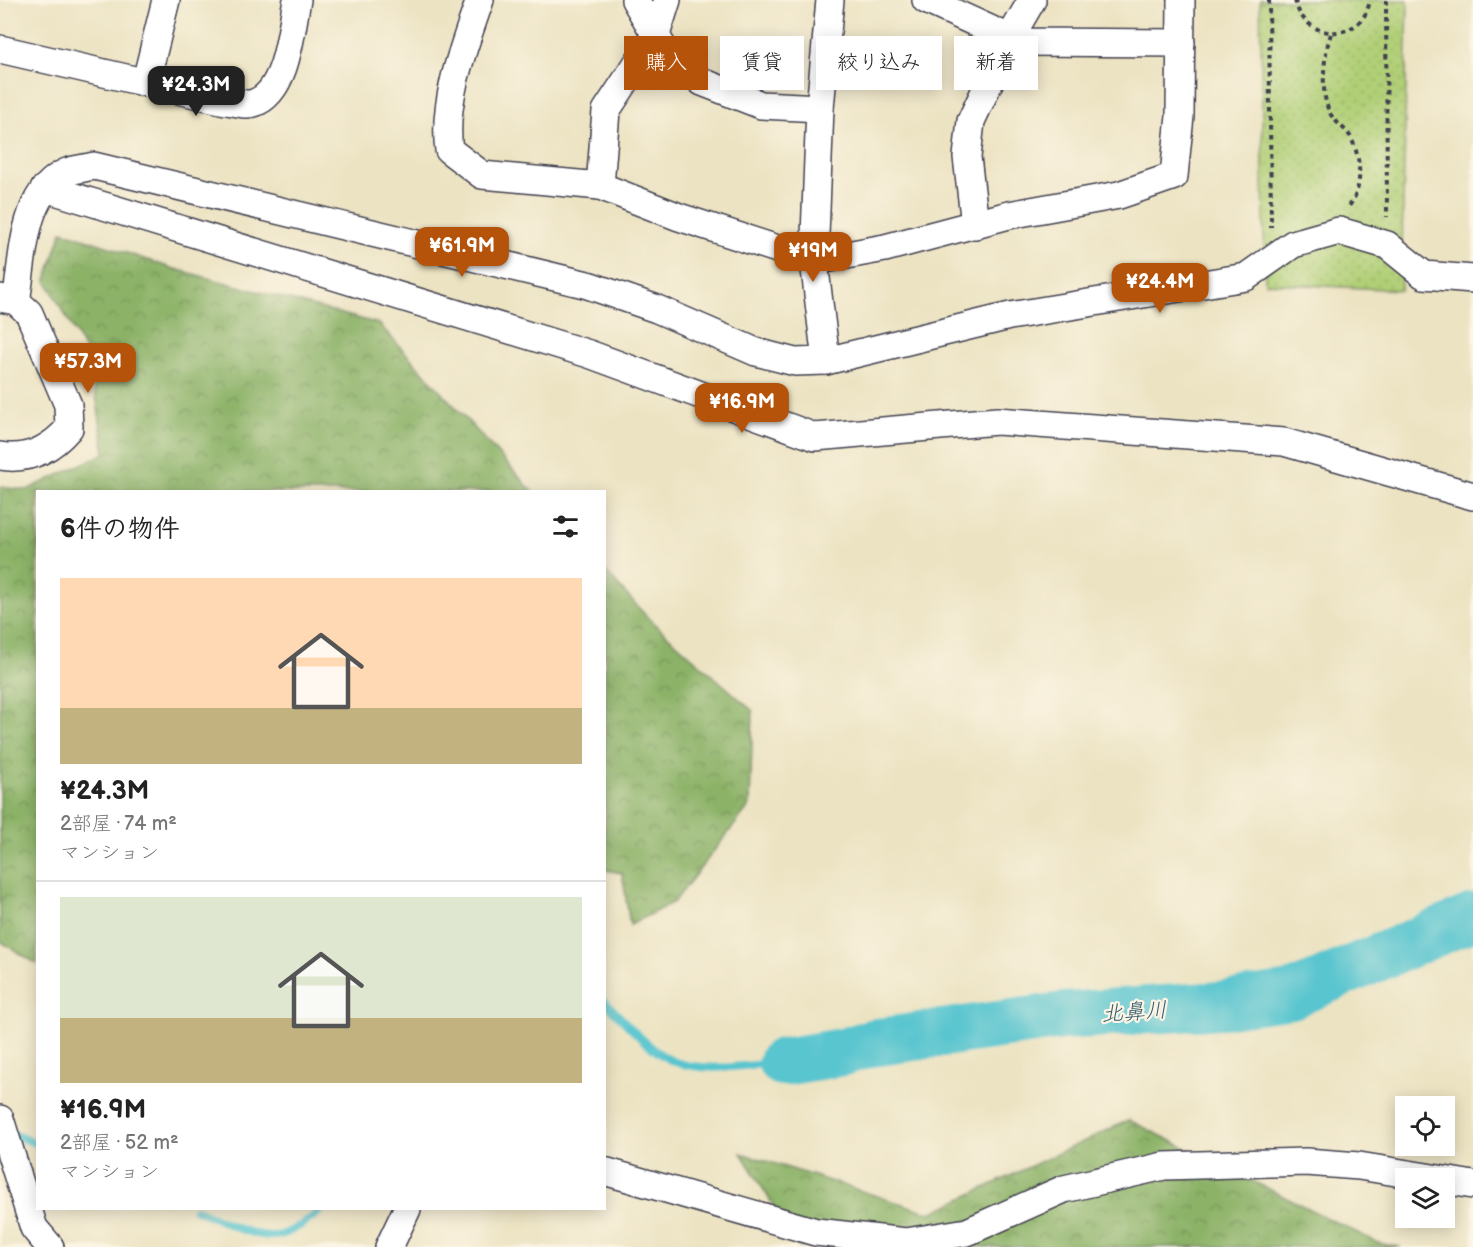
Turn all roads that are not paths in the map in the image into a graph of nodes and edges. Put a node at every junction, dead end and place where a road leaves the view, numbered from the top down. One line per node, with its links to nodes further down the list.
1 (166, 0): 16 (street)
2 (297, 0): 16 (street)
3 (480, 0): 19 (street)
4 (635, 0): 10 (street)
5 (667, 0): 10 (street)
6 (831, 0): 18 (street)
7 (926, 0): 11 (street)
8 (1032, 0): 12 (street)
9 (1181, 0): 14 (street)
10 (656, 35): 18 (street); 19 (street)
11 (1006, 36)
12 (1011, 36)
13 (1038, 42): 14 (street)
14 (1181, 43): 21 (street)
15 (0, 49): 16 (street)
16 (146, 81)
17 (986, 90): 21 (street)
18 (820, 108): 22 (street)
19 (600, 186): 22 (street)
20 (45, 188): 24 (street); 25 (street); 27 (street)
21 (975, 225): 22 (street)
22 (814, 261): 25 (street)
23 (1473, 279): 25 (street)
24 (8, 299): 26 (street)
25 (826, 361)
26 (0, 456)
27 (1473, 496)
28 (0, 1119): 34 (street)
29 (606, 1172): 30 (street)
30 (1395, 1172)
31 (1455, 1182): 32 (street)
32 (1473, 1185)
33 (407, 1210): 35 (street)
34 (50, 1247)
35 (389, 1247)

